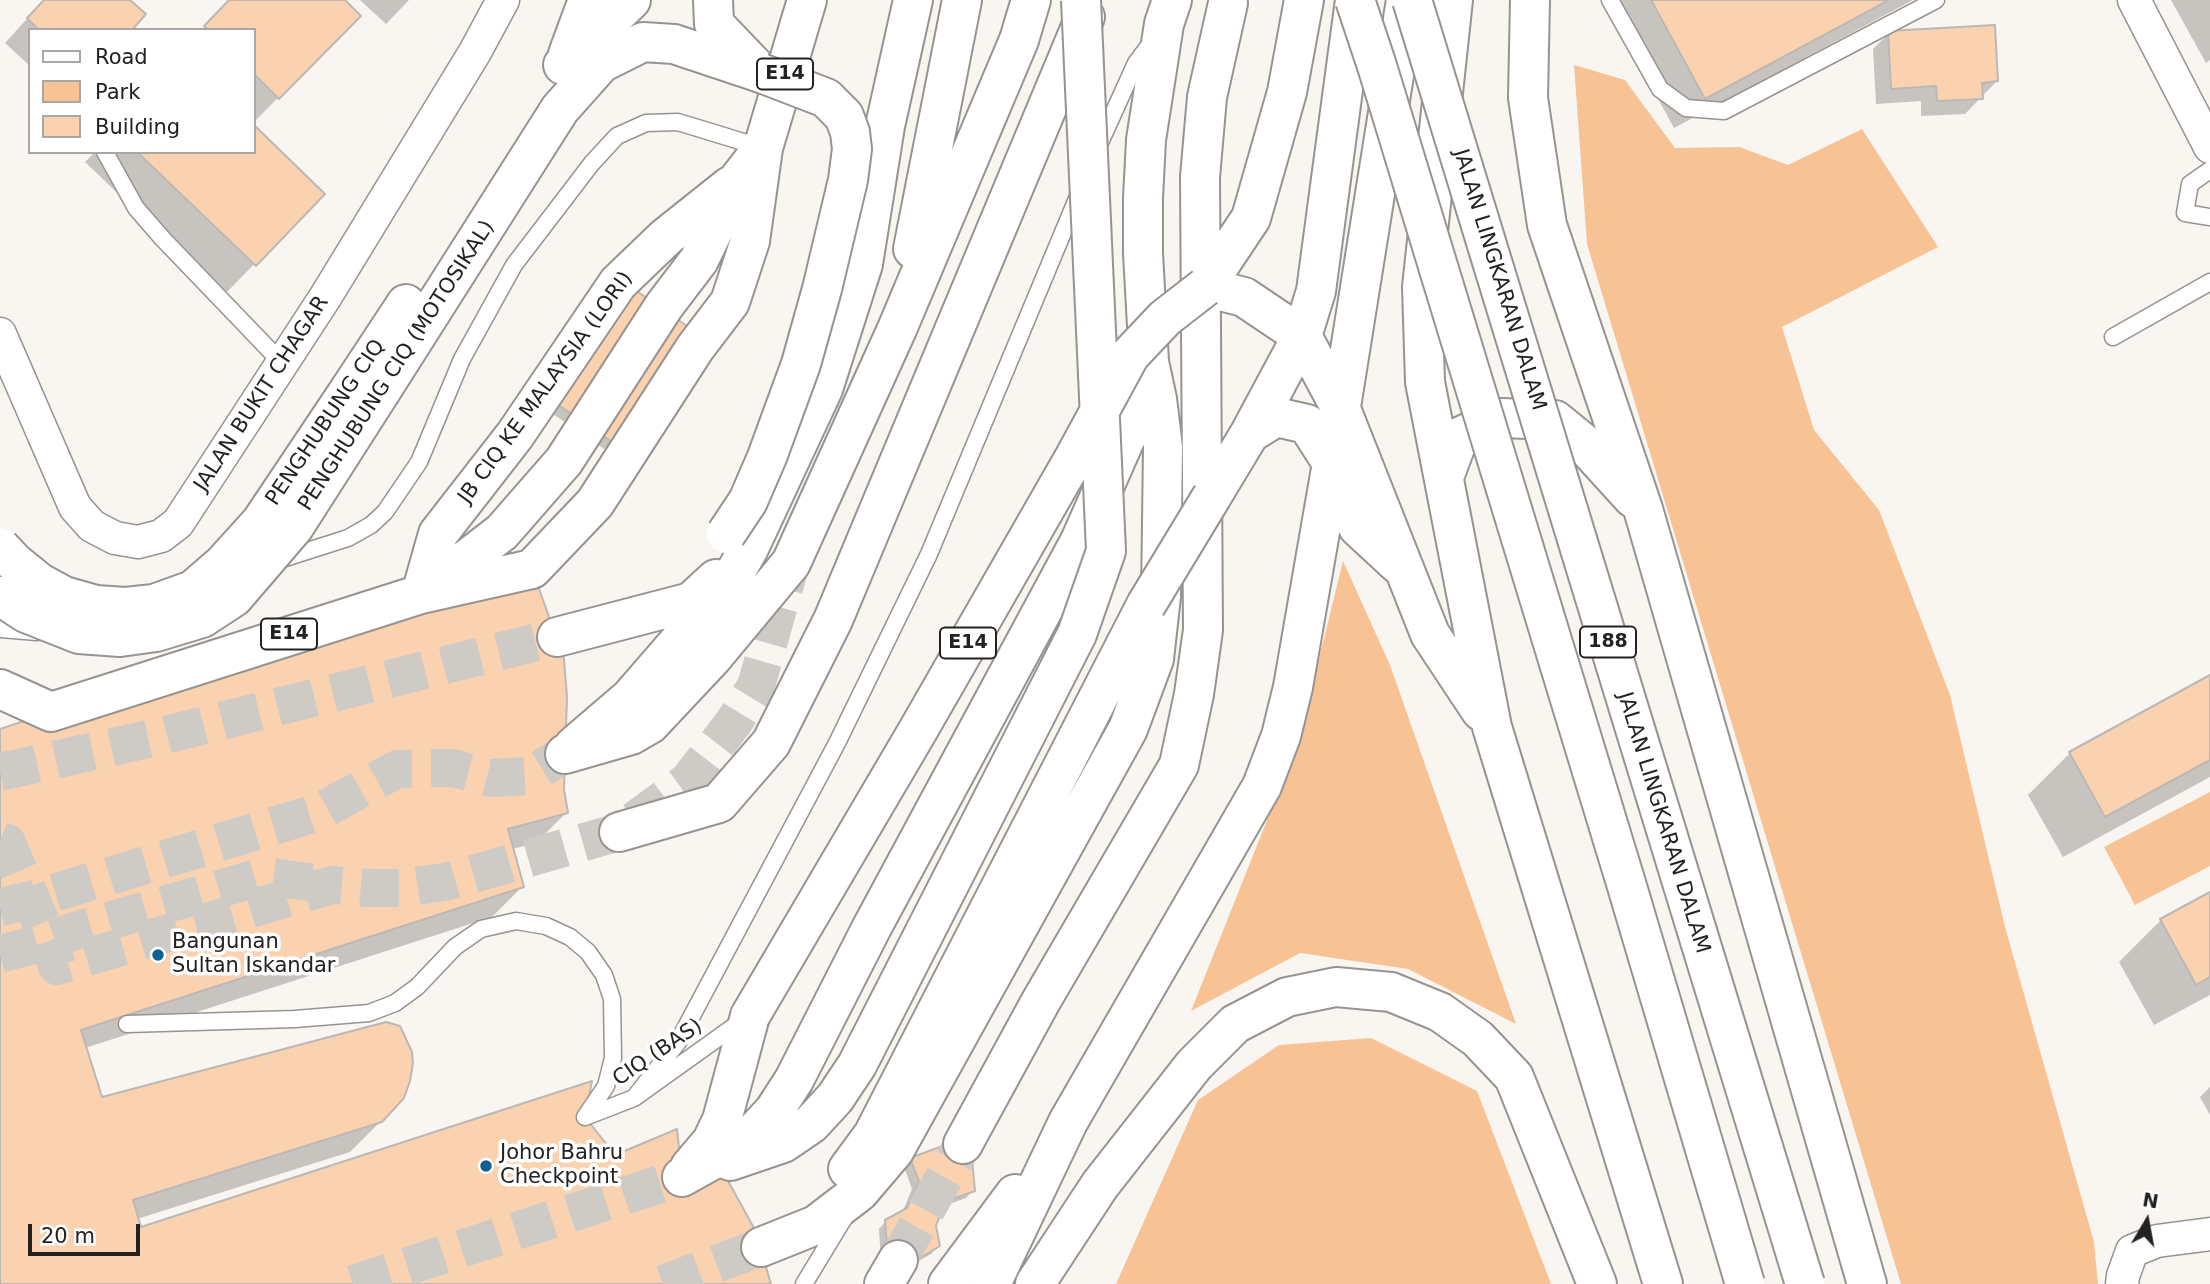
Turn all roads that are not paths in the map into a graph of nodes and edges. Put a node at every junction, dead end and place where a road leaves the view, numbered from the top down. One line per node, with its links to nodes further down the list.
1 (503, 0): 37 (street, JALAN BUKIT CHAGAR)
2 (589, 0): 22 (main road)
3 (631, 0): 22 (main road)
4 (713, 0): 23 (main road)
5 (807, 0): 25 (main road, E14)
6 (914, 0): 44 (main road)
7 (962, 0): 32 (main road)
8 (1031, 0): 32 (main road)
9 (1081, 0): 59 (main road, bridge)
10 (1093, 0): 53 (main road)
11 (1304, 0): 31 (main road)
12 (1355, 0): 34 (main road); 70 (main road, 188, bridge)
13 (1406, 0): 39 (main road)
14 (1412, 0): 71 (main road, JALAN LINGKARAN DALAM / 188, bridge)
15 (1453, 0): 42 (main road)
16 (1610, 0): 17 (lane)
17 (1936, 0)
18 (2134, 0): 24 (street)
19 (1530, 1): 43 (main road)
20 (1228, 3): 58 (main road)
21 (1168, 12): 36 (main road); 56 (lane)
22 (563, 65): 38 (main road, PENGHUBUNG CIQ)
23 (761, 73): 38 (main road, PENGHUBUNG CIQ (MOTOSIKAL)); 44 (main road, PENGHUBUNG CIQ (MOTOSIKAL), bridge)
24 (2210, 147)
25 (763, 148): 28 (main road, JB CIQ KE MALAYSIA (LORI) / E14); 47 (main road, JB CIQ KE MALAYSIA (LORI) / E14); 49 (lane)
26 (106, 154): 37 (lane)
27 (2210, 170): 29 (lane)
28 (738, 180): 47 (main road, JB CIQ KE MALAYSIA (LORI) / E14); 47 (main road, JB CIQ KE MALAYSIA (LORI) / E14)
29 (2210, 217)
30 (2210, 282): 35 (lane)
31 (1205, 287): 34 (main road); 54 (main road, E14, bridge)
32 (897, 329): 44 (main road)
33 (0, 334): 37 (street, JALAN BUKIT CHAGAR)
34 (1302, 336): 39 (main road); 40 (main road)
35 (2113, 337)
36 (1149, 362): 59 (main road); 61 (main road)
37 (282, 363)
38 (365, 390): 45 (main road, PENGHUBUNG CIQ, bridge); 48 (main road, PENGHUBUNG CIQ (MOTOSIKAL), bridge)
39 (1341, 409): 41 (main road); 46 (main road)
40 (1250, 433): 41 (main road); 61 (main road, bridge)
41 (1332, 463): 46 (main road); 57 (main road)
42 (1444, 477): 43 (main road); 52 (main road)
43 (1643, 509): 72 (main road)
44 (737, 541): 50 (main road)
45 (0, 547)
46 (1405, 570): 52 (main road)
47 (421, 594): 51 (main road, JB CIQ KE MALAYSIA (LORI) / E14)
48 (0, 596)
49 (0, 629)
50 (556, 637)
51 (0, 689)
52 (1492, 727): 69 (main road)
53 (620, 832)
54 (750, 1016): 56 (lane, CIQ (BAS)); 59 (main road)
55 (127, 1024): 56 (lane, CIQ (BAS))
56 (634, 1098)
57 (1068, 1122): 64 (main road); 65 (main road)
58 (963, 1144)
59 (682, 1177)
60 (1100, 1185): 66 (main road); 67 (main road); 68 (main road)
61 (859, 1192): 63 (lane)
62 (2210, 1234): 73 (street)
63 (804, 1284)
64 (948, 1284)
65 (991, 1284)
66 (1035, 1284)
67 (1068, 1284)
68 (1597, 1284)
69 (1662, 1284)
70 (1745, 1284)
71 (1805, 1284)
72 (1867, 1284)
73 (2122, 1284)

